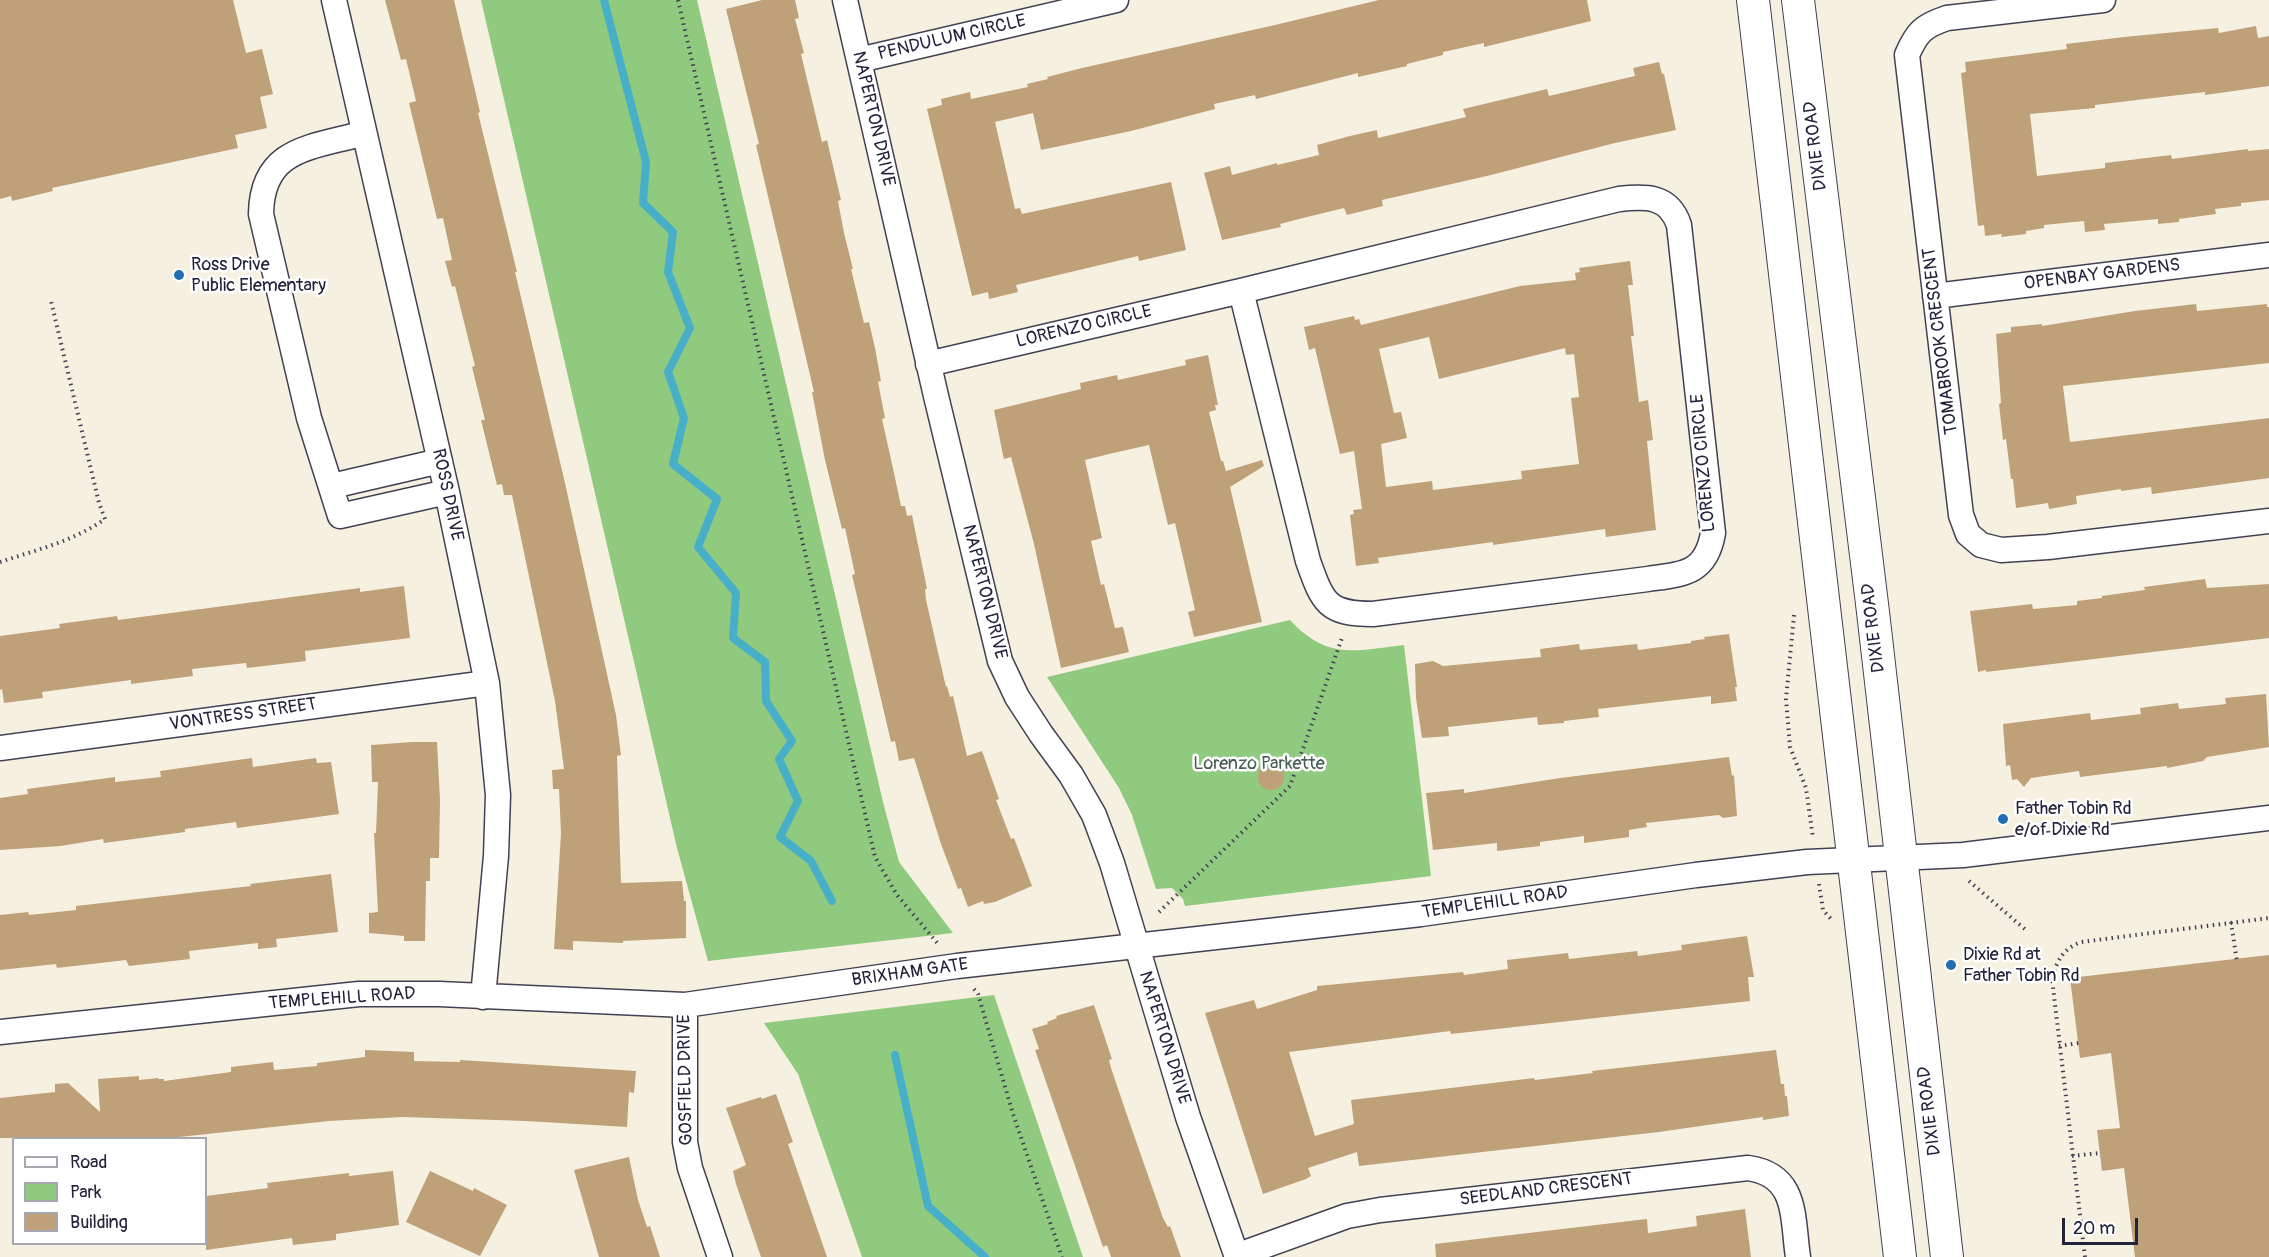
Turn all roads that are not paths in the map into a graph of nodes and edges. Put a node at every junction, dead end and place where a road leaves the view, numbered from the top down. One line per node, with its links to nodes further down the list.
1 (334, 0): 8 (street, ROSS DRIVE)
2 (844, 0): 7 (street, NAPERTON DRIVE)
3 (1116, 0): 7 (street, PENDULUM CIRCLE)
4 (1753, 0): 21 (main road)
5 (1798, 0): 20 (main road, DIXIE ROAD)
6 (2103, 0): 11 (street, TOMABROOK CRESCENT)
7 (859, 60): 12 (street, NAPERTON DRIVE)
8 (364, 133): 13 (street, ROSS DRIVE); 14 (street)
9 (2269, 255): 11 (street, OPENBAY GARDENS)
10 (1241, 291): 10 (street, LORENZO CIRCLE); 12 (street, LORENZO CIRCLE)
11 (1935, 296): 16 (street, TOMABROOK CRESCENT)
12 (928, 364): 22 (street, NAPERTON DRIVE)
13 (440, 460): 14 (street); 15 (street, ROSS DRIVE)
14 (332, 486): 15 (street)
15 (447, 492): 17 (street, ROSS DRIVE)
16 (2269, 521)
17 (487, 683): 18 (street, VONTRESS STREET); 23 (street, ROSS DRIVE)
18 (0, 748)
19 (2269, 818): 20 (street, TEMPLEHILL ROAD)
20 (1901, 858): 21 (street, TEMPLEHILL ROAD); 30 (main road, DIXIE ROAD)
21 (1854, 860): 22 (street, TEMPLEHILL ROAD); 29 (main road)
22 (1136, 945): 24 (street, BRIXHAM GATE); 26 (street, NAPERTON DRIVE)
23 (483, 997): 24 (street, TEMPLEHILL ROAD); 25 (street, TEMPLEHILL ROAD)
24 (685, 1005): 27 (street, GOSFIELD DRIVE)
25 (0, 1032)
26 (1236, 1256): 28 (street, SEEDLAND CRESCENT)
27 (720, 1257)
28 (1798, 1257)
29 (1900, 1257)
30 (1947, 1257)

